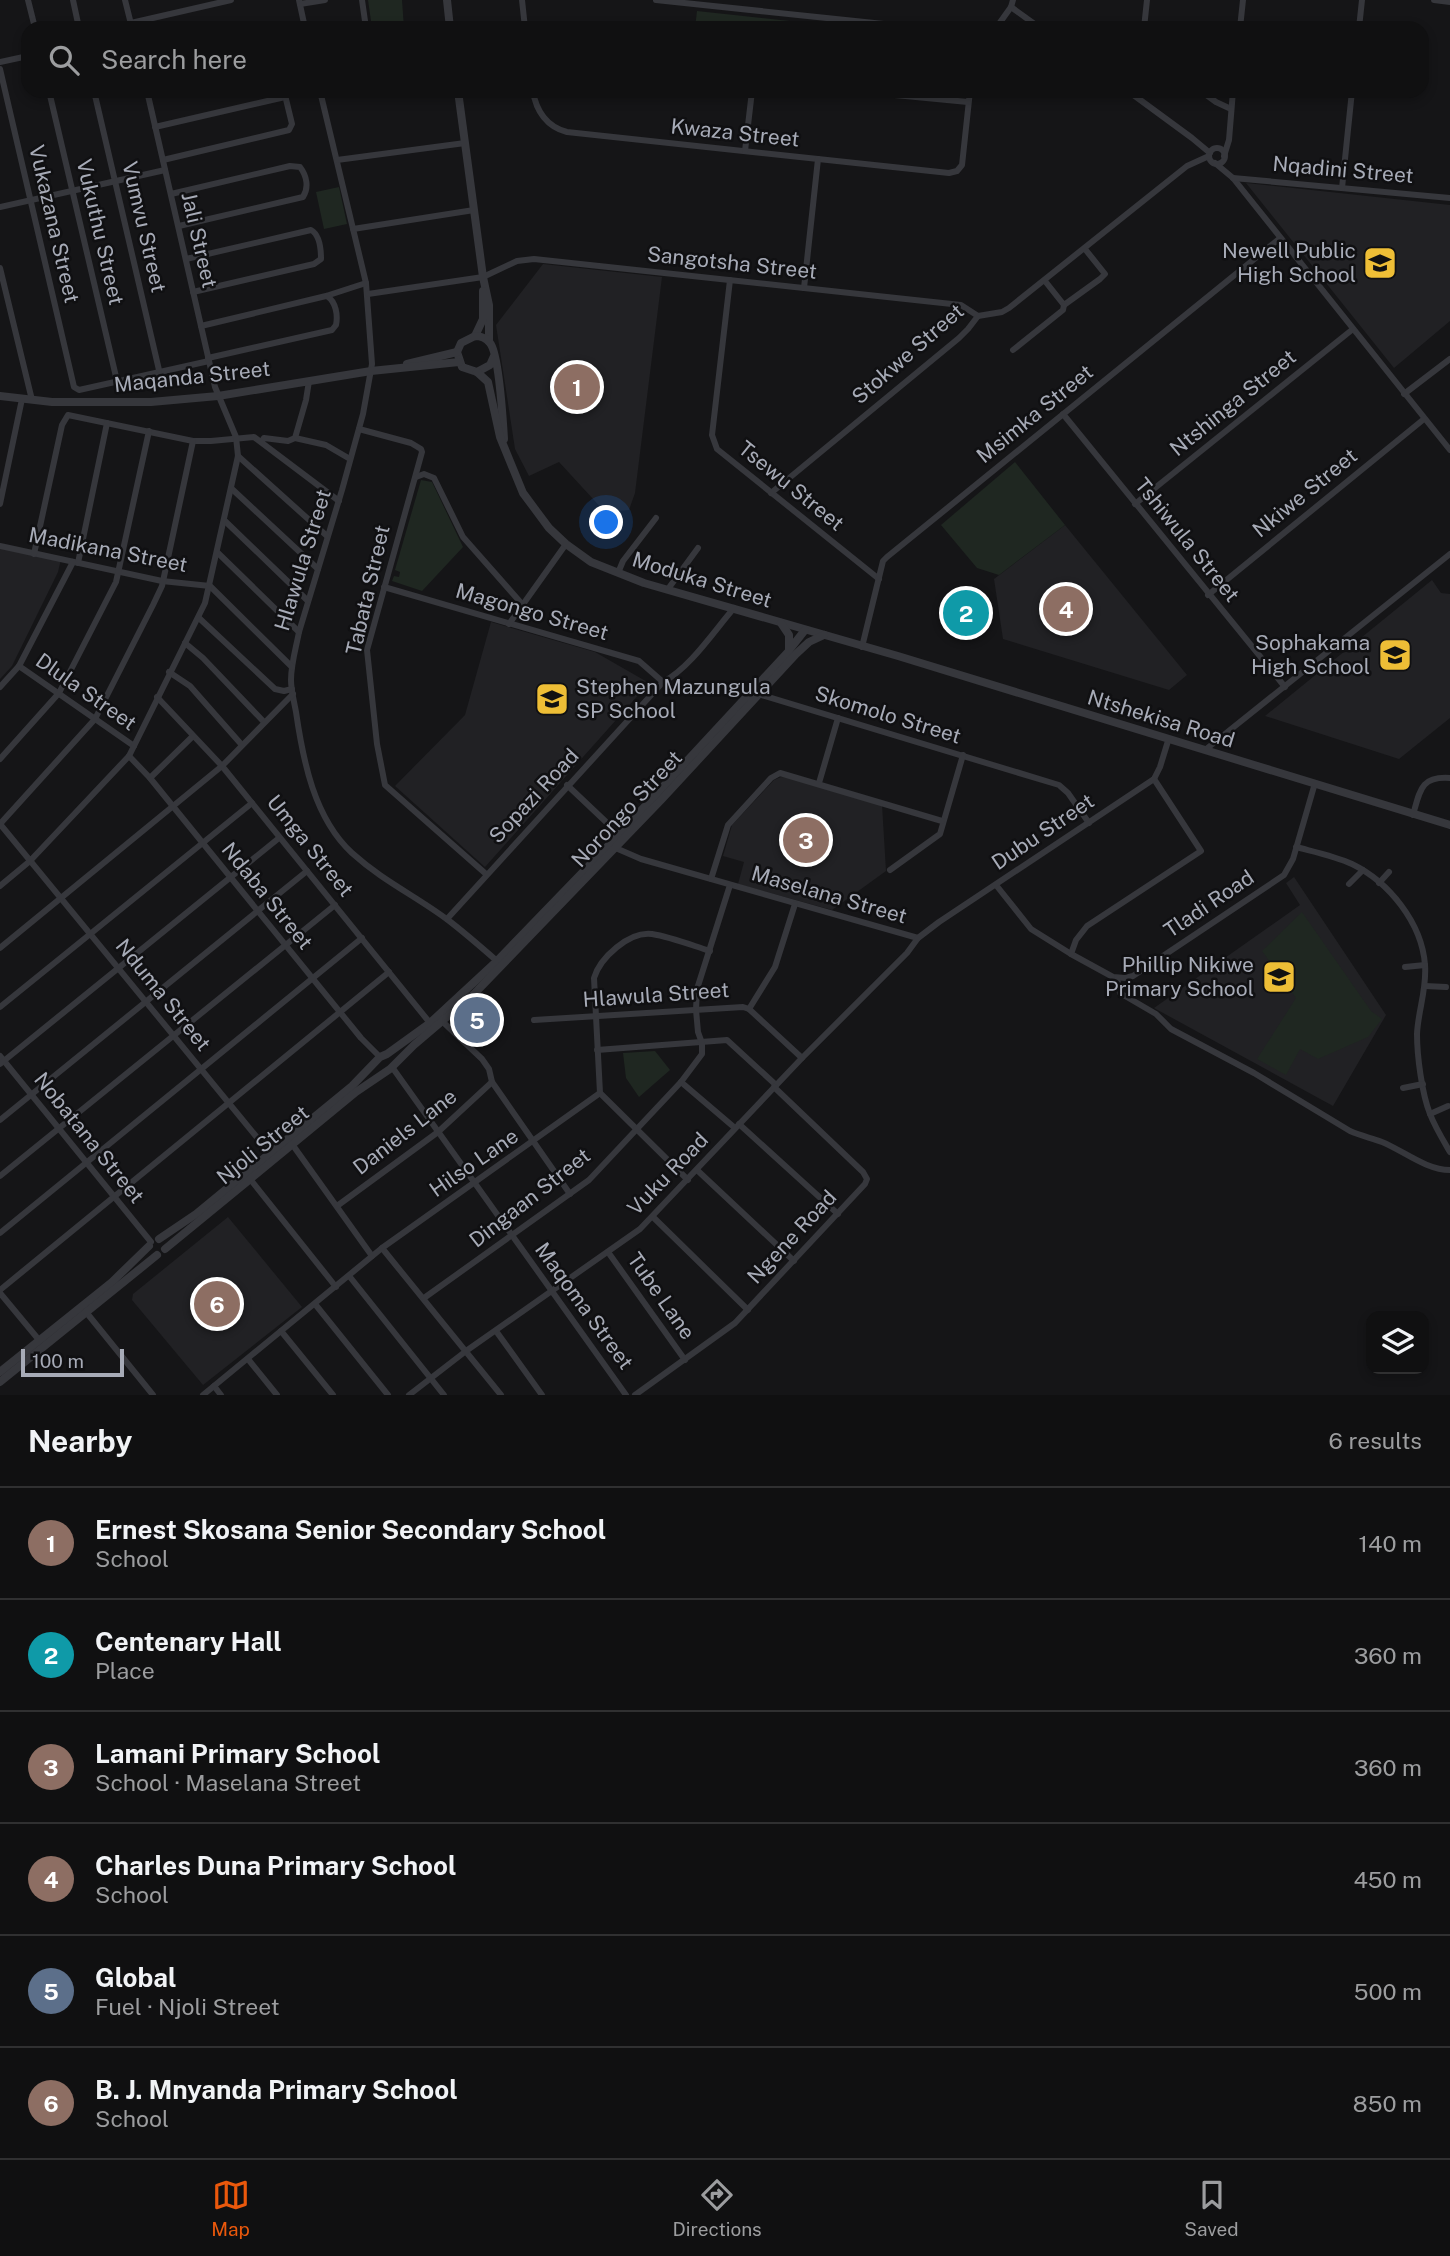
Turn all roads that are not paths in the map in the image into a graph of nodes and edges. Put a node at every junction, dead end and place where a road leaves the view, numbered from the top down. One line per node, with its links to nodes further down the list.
1 (28, 0): 18 (street)
2 (73, 0): 19 (street)
3 (125, 0): 20 (street)
4 (231, 0): 21 (street)
5 (325, 0): 14 (street)
6 (362, 0): 23 (street)
7 (447, 0): 24 (street)
8 (522, 0): 25 (street)
9 (656, 0): 16 (street)
10 (1147, 0): 29 (street)
11 (1243, 0): 30 (street)
12 (1362, 0): 31 (street)
13 (1434, 0): 15 (street)
14 (299, 2): 22 (street)
15 (1450, 2)
16 (724, 4): 26 (street)
17 (1012, 4): 27 (street); 28 (street)
18 (32, 21)
19 (78, 21)
20 (130, 21)
21 (150, 21)
22 (303, 21)
23 (365, 21)
24 (449, 21)
25 (524, 21)
26 (864, 21)
27 (1001, 21)
28 (1032, 21)
29 (1145, 21)
30 (1241, 21)
31 (1360, 21)
32 (21, 57): 33 (street)
33 (0, 62)
34 (0, 69): 69 (street, Vukazana Street)
35 (52, 98): 66 (street, Vukuthu Street)
36 (96, 98): 64 (street, Vumvu Street)
37 (149, 98): 52 (street, Jali Street)
38 (269, 98): 52 (street)
39 (286, 98): 59 (street)
40 (322, 98): 60 (street, Hlawula Street)
41 (459, 98): 54 (street)
42 (535, 98): 55 (street, Kwaza Street)
43 (751, 98): 55 (street)
44 (926, 98): 50 (street)
45 (969, 98): 50 (street)
46 (1138, 98): 56 (street)
47 (1211, 98): 51 (street)
48 (1232, 98): 51 (street)
49 (1351, 98): 65 (street)
50 (968, 102): 58 (street, Kwaza Street)
51 (1231, 109): 53 (street)
52 (155, 127): 59 (street, Jali Street)
53 (1229, 127): 56 (street); 57 (street)
54 (465, 143): 60 (street); 71 (street)
55 (745, 151): 58 (street, Kwaza Street)
56 (1212, 152): 57 (street); 61 (street); 75 (street, Stokwe Street)
57 (1224, 157): 61 (street); 63 (street)
58 (818, 159): 82 (street)
59 (163, 160): 62 (street, Jali Street)
60 (337, 160): 73 (street, Hlawula Street)
61 (1215, 163): 63 (street)
62 (166, 170): 64 (street); 67 (street, Jali Street)
63 (1231, 177): 65 (street, Nqadini Street); 74 (street)
64 (115, 182): 66 (street); 99 (street, Vumvu Street)
65 (1342, 188): 68 (street, Nqadini Street)
66 (73, 191): 69 (street); 102 (street, Vukuthu Street)
67 (171, 194): 72 (street, Jali Street); 72 (street)
68 (1450, 198)
69 (32, 200): 70 (street); 102 (street, Vukazana Street)
70 (0, 207)
71 (474, 210): 73 (street); 78 (street)
72 (179, 226): 76 (street, Jali Street)
73 (353, 229): 81 (street, Hlawula Street)
74 (1279, 239): 89 (street); 109 (street, Msimka Street)
75 (1085, 248): 80 (street, Stokwe Street); 86 (street)
76 (187, 259): 83 (street, Jali Street); 83 (street)
77 (0, 268): 108 (street)
78 (483, 277): 79 (street, Sangotsha Street); 84 (street, Sangotsha Street); 90 (street); 91 (street)
79 (730, 281): 82 (street, Sangotsha Street); 124 (street, Tsewu Street)
80 (1045, 281): 86 (street); 87 (street, Stokwe Street)
81 (366, 283): 84 (street, Hlawula Street); 85 (street)
82 (804, 288): 87 (street, Sangotsha Street)
83 (193, 292): 88 (street, Jali Street)
84 (368, 293): 100 (street, Hlawula Street)
85 (326, 296): 88 (street); 96 (street)
86 (1064, 305): 92 (street)
87 (978, 316): 124 (street, Stokwe Street)
88 (201, 326): 96 (street, Jali Street)
89 (1353, 329): 104 (street); 127 (street, Ntshinga Street)
90 (475, 336): 91 (street); 93 (street)
91 (489, 341): 94 (street)
92 (1013, 350)
93 (457, 352): 97 (street); 98 (street, Maqanda Street)
94 (494, 356): 101 (street); 118 (street, Moduka Street)
95 (1450, 359): 104 (street)
96 (209, 360): 99 (street); 106 (street, Jali Street)
97 (460, 362): 98 (street, Maqanda Street); 101 (street)
98 (387, 369): 100 (street, Maqanda Street)
99 (159, 370): 102 (street)
100 (371, 371): 103 (street, Maqanda Street); 112 (street, Hlawula Street)
101 (477, 372): 118 (street, Moduka Street)
102 (117, 380)
103 (309, 381): 106 (street, Maqanda Street); 115 (street)
104 (1404, 394): 110 (street)
105 (0, 396): 107 (street, Maqanda Street)
106 (218, 396): 108 (street, Maqanda Street); 114 (street, Jali Street)
107 (22, 399): 108 (street, Maqanda Street); 126 (street)
108 (32, 400)
109 (1063, 414): 127 (street, Tshiwula Street); 141 (street, Msimka Street)
110 (1424, 419): 119 (street); 146 (street, Nkiwe Street)
111 (107, 423): 113 (street); 136 (street); 137 (street)
112 (359, 429): 121 (street, Hlawula Street); 122 (street, Tabata Street)
113 (149, 431): 116 (street); 139 (street)
114 (236, 438): 116 (street); 117 (street); 120 (street, Jali Street)
115 (295, 438): 117 (street); 121 (street)
116 (193, 441): 142 (street)
117 (262, 441): 125 (street)
118 (504, 449): 131 (street, Moduka Street)
119 (1450, 450)
120 (238, 456): 123 (street, Jali Street); 130 (street)
121 (351, 459): 125 (street, Hlawula Street)
122 (415, 478): 144 (street, Tabata Street); 148 (street)
123 (232, 489): 129 (street, Jali Street); 138 (street)
124 (771, 493): 141 (street, Tsewu Street)
125 (339, 501): 130 (street, Hlawula Street)
126 (0, 504)
127 (1135, 504): 146 (street, Tshiwula Street)
128 (656, 518): 140 (street)
129 (225, 521): 134 (street, Jali Street); 147 (street)
130 (327, 536): 138 (street, Hlawula Street)
131 (566, 544): 140 (street, Moduka Street); 148 (street)
132 (0, 546): 136 (street, Madikana Street)
133 (698, 548): 145 (street)
134 (218, 553): 143 (street, Jali Street); 154 (street)
135 (1449, 553): 164 (street)
136 (34, 554): 137 (street, Madikana Street)
137 (75, 562): 139 (street, Madikana Street); 159 (street)
138 (318, 569): 147 (street, Hlawula Street)
139 (120, 572): 142 (street, Madikana Street); 166 (street)
140 (618, 573): 145 (street, Moduka Street)
141 (879, 579): 157 (street, Msimka Street)
142 (162, 581): 143 (street, Madikana Street); 170 (street)
143 (210, 586): 150 (street, Jali Street); 160 (street)
144 (384, 587): 152 (street, Magongo Street); 204 (street, Tabata Street)
145 (668, 589): 149 (street, Moduka Street)
146 (1208, 595): 164 (street, Tshiwula Street)
147 (309, 601): 154 (street, Hlawula Street)
148 (522, 604): 152 (street)
149 (734, 608): 151 (street, Moduka Street); 162 (street, Sopazi Road)
150 (199, 618): 156 (street, Jali Street); 165 (street)
151 (781, 623): 153 (street, Moduka Street); 158 (street)
152 (509, 624): 162 (street, Magongo Street)
153 (805, 630): 155 (street, Moduka Street); 158 (street, Norongo Street)
154 (299, 632): 160 (street, Hlawula Street)
155 (824, 635): 157 (street, Moduka Street); 167 (street, Norongo Street)
156 (185, 643): 161 (street, Jali Street); 171 (street)
157 (862, 648): 173 (street, Ntshekisa Road)
158 (789, 652): 194 (street, Norongo Street)
159 (19, 666): 163 (street); 166 (street, Dlula Street)
160 (292, 667): 165 (street, Hlawula Street)
161 (169, 672): 168 (street, Jali Street); 174 (street)
162 (663, 682): 186 (street, Sopazi Road)
163 (0, 687)
164 (1285, 687): 176 (street)
165 (293, 691): 171 (street); 216 (street, Hlawula Street)
166 (59, 693): 170 (street, Dlula Street); 179 (street)
167 (758, 694): 169 (street, Skomolo Street); 194 (street, Norongo Street)
168 (157, 697): 172 (street, Umga Street); 175 (street, Jali Street)
169 (838, 718): 177 (street, Skomolo Street); 184 (street)
170 (95, 719): 175 (street, Dlula Street); 192 (street)
171 (264, 722): 174 (street)
172 (192, 736): 180 (street, Umga Street); 181 (street)
173 (1168, 741): 176 (street, Ntshekisa Road); 183 (street)
174 (241, 744): 180 (street)
175 (134, 746): 178 (street, Jali Street)
176 (1205, 750): 185 (street, Ntshekisa Road)
177 (963, 755): 190 (street); 191 (street, Skomolo Street)
178 (129, 756): 181 (street, Ndaba Street); 199 (street, Jali Street)
179 (0, 759)
180 (222, 766): 187 (street, Umga Street); 188 (street)
181 (150, 778): 188 (street, Ndaba Street)
182 (1450, 778): 189 (street)
183 (1154, 779): 191 (street, Dubu Street); 224 (street)
184 (819, 783): 190 (street); 206 (street)
185 (1315, 783): 189 (street, Ntshekisa Road); 198 (street, Tladi Road)
186 (567, 785): 194 (street); 204 (street, Sopazi Road)
187 (252, 803): 195 (street, Umga Street); 196 (street)
188 (172, 807): 196 (street, Ndaba Street); 212 (street)
189 (1413, 814): 193 (street, Ntshekisa Road)
190 (942, 821): 200 (street)
191 (1089, 823): 209 (street, Dubu Street)
192 (0, 824): 199 (street, Nduma Street)
193 (1450, 825)
194 (621, 836): 197 (street, Norongo Street)
195 (279, 838): 202 (street, Umga Street); 205 (street)
196 (202, 844): 205 (street, Ndaba Street); 217 (street)
197 (611, 846): 206 (street, Maselana Street); 222 (street, Norongo Street)
198 (1296, 847): 201 (street); 230 (street, Tladi Road)
199 (30, 860): 210 (street, Jali Street); 212 (street, Nduma Street)
200 (890, 870)
201 (1363, 870): 207 (street); 208 (street)
202 (307, 871): 214 (street, Umga Street); 215 (street)
203 (1389, 872): 207 (street)
204 (486, 874): 216 (street, Sopazi Road)
205 (230, 877): 215 (street, Ndaba Street); 228 (street)
206 (711, 879): 211 (street, Maselana Street)
207 (1379, 883): 226 (street)
208 (1349, 884)
209 (996, 885): 219 (street, Dubu Street); 224 (street)
210 (0, 886)
211 (730, 886): 213 (street, Maselana Street); 223 (street, Maselana Street)
212 (61, 897): 217 (street, Nduma Street); 221 (street)
213 (794, 904): 219 (street, Maselana Street); 236 (street)
214 (335, 905): 218 (street, Umga Street); 220 (street)
215 (258, 911): 220 (street, Ndaba Street); 234 (street)
216 (447, 919): 225 (street, Hlawula Street)
217 (90, 933): 228 (street, Nduma Street); 235 (street)
218 (362, 938): 229 (street, Umga Street); 231 (street)
219 (918, 938): 247 (street, Vuku Road)
220 (286, 946): 231 (street, Ndaba Street); 243 (street)
221 (0, 948)
222 (514, 949): 225 (street); 241 (street, Njoli Street)
223 (710, 951): 237 (street, Maselana Street); 239 (street)
224 (1071, 954): 230 (street)
225 (497, 961): 242 (street)
226 (1425, 965): 227 (street); 232 (street)
227 (1405, 967)
228 (119, 968): 234 (street, Nduma Street); 248 (street)
229 (389, 972): 238 (street); 242 (street, Umga Street)
230 (1117, 978): 272 (street)
231 (312, 979): 238 (street, Ndaba Street); 250 (street)
232 (1425, 986): 233 (street); 253 (street)
233 (1446, 987)
234 (146, 1001): 243 (street, Nduma Street); 257 (street)
235 (0, 1007)
236 (749, 1009): 237 (street, Hlawula Street); 247 (street, Hlawula Street)
237 (696, 1010): 239 (street, Hlawula Street); 244 (street)
238 (340, 1013): 246 (street, Ndaba Street); 258 (street)
239 (595, 1016): 240 (street, Hlawula Street); 245 (street)
240 (534, 1020)
241 (443, 1022): 249 (street, Njoli Street); 251 (street)
242 (430, 1023): 246 (street)
243 (174, 1035): 250 (street, Nduma Street); 263 (street)
244 (702, 1043): 245 (street, Ngene Road); 252 (street, Dingaan Street); 254 (street, Ngene Road)
245 (597, 1050): 256 (street)
246 (382, 1057): 249 (street); 249 (street); 268 (street, Njoli Street)
247 (802, 1058): 254 (street, Vuku Road)
248 (1, 1060): 257 (street, Nobatana Street)
249 (390, 1067): 265 (street, Maqoma Street); 267 (street, Njoli Street)
250 (201, 1068): 258 (street, Nduma Street); 270 (street)
251 (492, 1082): 265 (street, Daniels Lane); 266 (street)
252 (681, 1082): 262 (street); 264 (street, Dingaan Street)
253 (1423, 1084): 255 (street); 260 (street)
254 (775, 1086): 262 (street, Vuku Road); 280 (street, Ngene Road)
255 (1403, 1088)
256 (600, 1093): 264 (street); 266 (street)
257 (32, 1095): 261 (street); 263 (street, Nobatana Street)
258 (228, 1104): 268 (street, Nduma Street); 278 (street)
259 (1448, 1106): 260 (street)
260 (1430, 1114): 269 (street)
261 (0, 1120)
262 (737, 1126): 271 (street, Vuku Road); 280 (street)
263 (58, 1129): 270 (street, Nobatana Street); 273 (street)
264 (636, 1130): 275 (street); 277 (street, Dingaan Street)
265 (439, 1132): 276 (street, Maqoma Street); 279 (street, Daniels Lane)
266 (533, 1141): 276 (street, Hilso Lane); 277 (street, Hilso Lane)
267 (292, 1144): 274 (street, Njoli Street); 279 (street)
268 (269, 1152): 284 (street, Njoli Street)
269 (1450, 1152)
270 (86, 1163): 278 (street, Nobatana Street); 282 (street)
271 (697, 1170): 275 (street, Vuku Road); 290 (street)
272 (1450, 1170)
273 (0, 1177)
274 (250, 1179): 286 (street, Njoli Street); 292 (street)
275 (688, 1180): 281 (street, Vuku Road)
276 (476, 1184): 283 (street, Maqoma Street); 285 (street, Hilso Lane)
277 (570, 1194): 283 (street, Dingaan Street)
278 (113, 1196): 284 (street, Nobatana Street); 294 (street)
279 (337, 1206): 289 (street)
280 (838, 1214): 290 (street, Ngene Road)
281 (653, 1217): 287 (street, Vuku Road); 297 (street)
282 (0, 1233)
283 (512, 1236): 293 (street, Maqoma Street); 295 (street, Dingaan Street)
284 (153, 1242): 286 (street); 288 (street); 301 (street, Njoli Street)
285 (382, 1248): 289 (street, Hilso Lane); 295 (street)
286 (165, 1249): 288 (street, Njoli Street)
287 (608, 1252): 293 (street, Vuku Road); 304 (street, Tube Lane)
288 (157, 1255): 298 (street)
289 (372, 1256): 291 (street, Hilso Lane)
290 (794, 1261): 297 (street, Ngene Road)
291 (350, 1277): 292 (street, Hilso Lane); 306 (street)
292 (336, 1287): 296 (street, Hilso Lane)
293 (552, 1291): 300 (street, Vuku Road); 319 (street, Maqoma Street)
294 (0, 1292): 301 (street)
295 (424, 1298): 302 (street)
296 (315, 1304): 299 (street, Hilso Lane); 314 (street)
297 (748, 1310): 304 (street, Ngene Road)
298 (86, 1312): 307 (street); 309 (street)
299 (281, 1331): 303 (street, Hilso Lane); 313 (street)
300 (496, 1331): 302 (street, Vuku Road); 318 (street)
301 (39, 1340): 305 (street, Njoli Street)
302 (466, 1352): 306 (street, Vuku Road); 317 (street)
303 (247, 1359): 308 (street, Hilso Lane); 312 (street)
304 (685, 1360): 320 (street, Ngene Road)
305 (0, 1372)
306 (430, 1378): 315 (street, Vuku Road); 316 (street)
307 (0, 1382)
308 (214, 1386): 310 (street, Hilso Lane); 311 (street)
309 (153, 1395)
310 (202, 1395)
311 (221, 1395)
312 (277, 1395)
313 (332, 1395)
314 (387, 1395)
315 (409, 1395)
316 (444, 1395)
317 (501, 1395)
318 (542, 1395)
319 (626, 1395)
320 (635, 1395)

